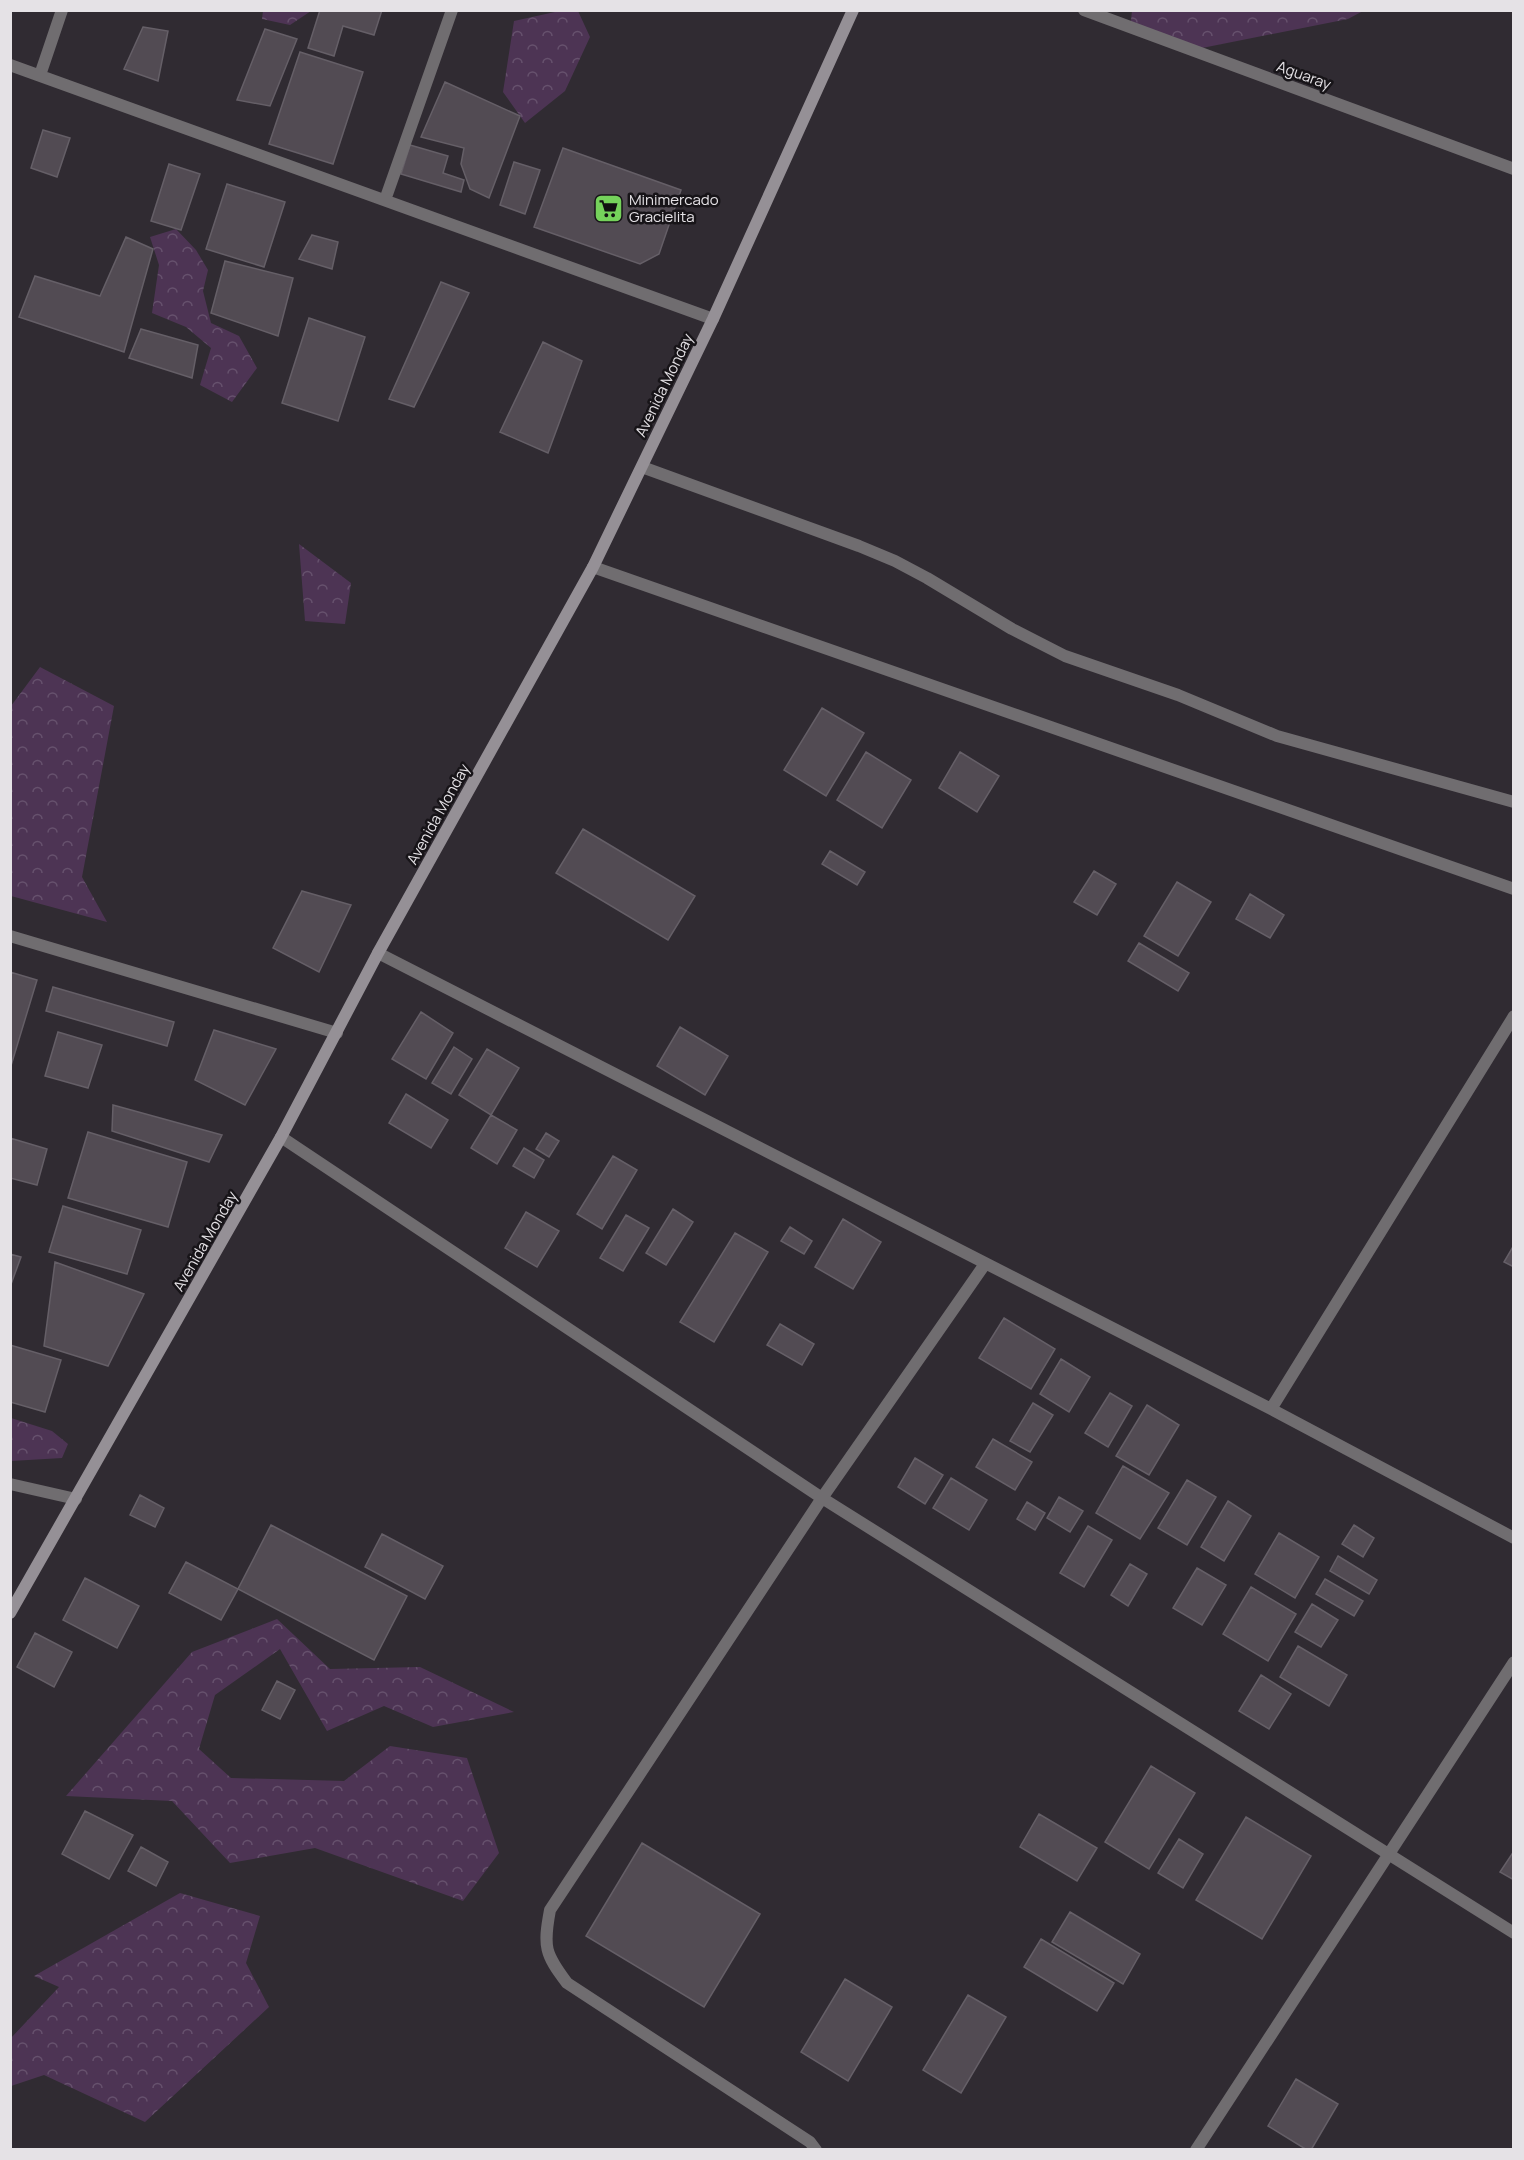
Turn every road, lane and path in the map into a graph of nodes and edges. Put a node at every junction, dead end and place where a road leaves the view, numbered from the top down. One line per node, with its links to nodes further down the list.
1 (62, 10): 6 (street)
2 (452, 10): 8 (street)
3 (854, 10): 9 (main road, Avenida Monday)
4 (1084, 10): 7 (street, Aguaray)
5 (10, 65): 6 (street)
6 (40, 75): 8 (street)
7 (1514, 169)
8 (385, 200): 9 (street)
9 (713, 319): 10 (main road, Avenida Monday)
10 (642, 466): 11 (main road, Avenida Monday); 12 (street)
11 (593, 567): 13 (street); 15 (main road, Avenida Monday)
12 (1514, 802)
13 (1514, 889)
14 (10, 936): 17 (street)
15 (378, 953): 17 (main road, Avenida Monday); 19 (street)
16 (1514, 1016): 20 (street)
17 (337, 1033): 18 (main road, Avenida Monday)
18 (281, 1137): 22 (street); 23 (main road, Avenida Monday)
19 (985, 1264): 20 (street); 22 (street)
20 (1271, 1409): 24 (street)
21 (10, 1484): 23 (street)
22 (822, 1498): 27 (street); 29 (street)
23 (76, 1499): 25 (main road, Avenida Monday)
24 (1514, 1538)
25 (10, 1613)
26 (1514, 1662): 27 (street)
27 (1388, 1855): 28 (street); 30 (street)
28 (1514, 1933)
29 (816, 2150)
30 (1196, 2150)

